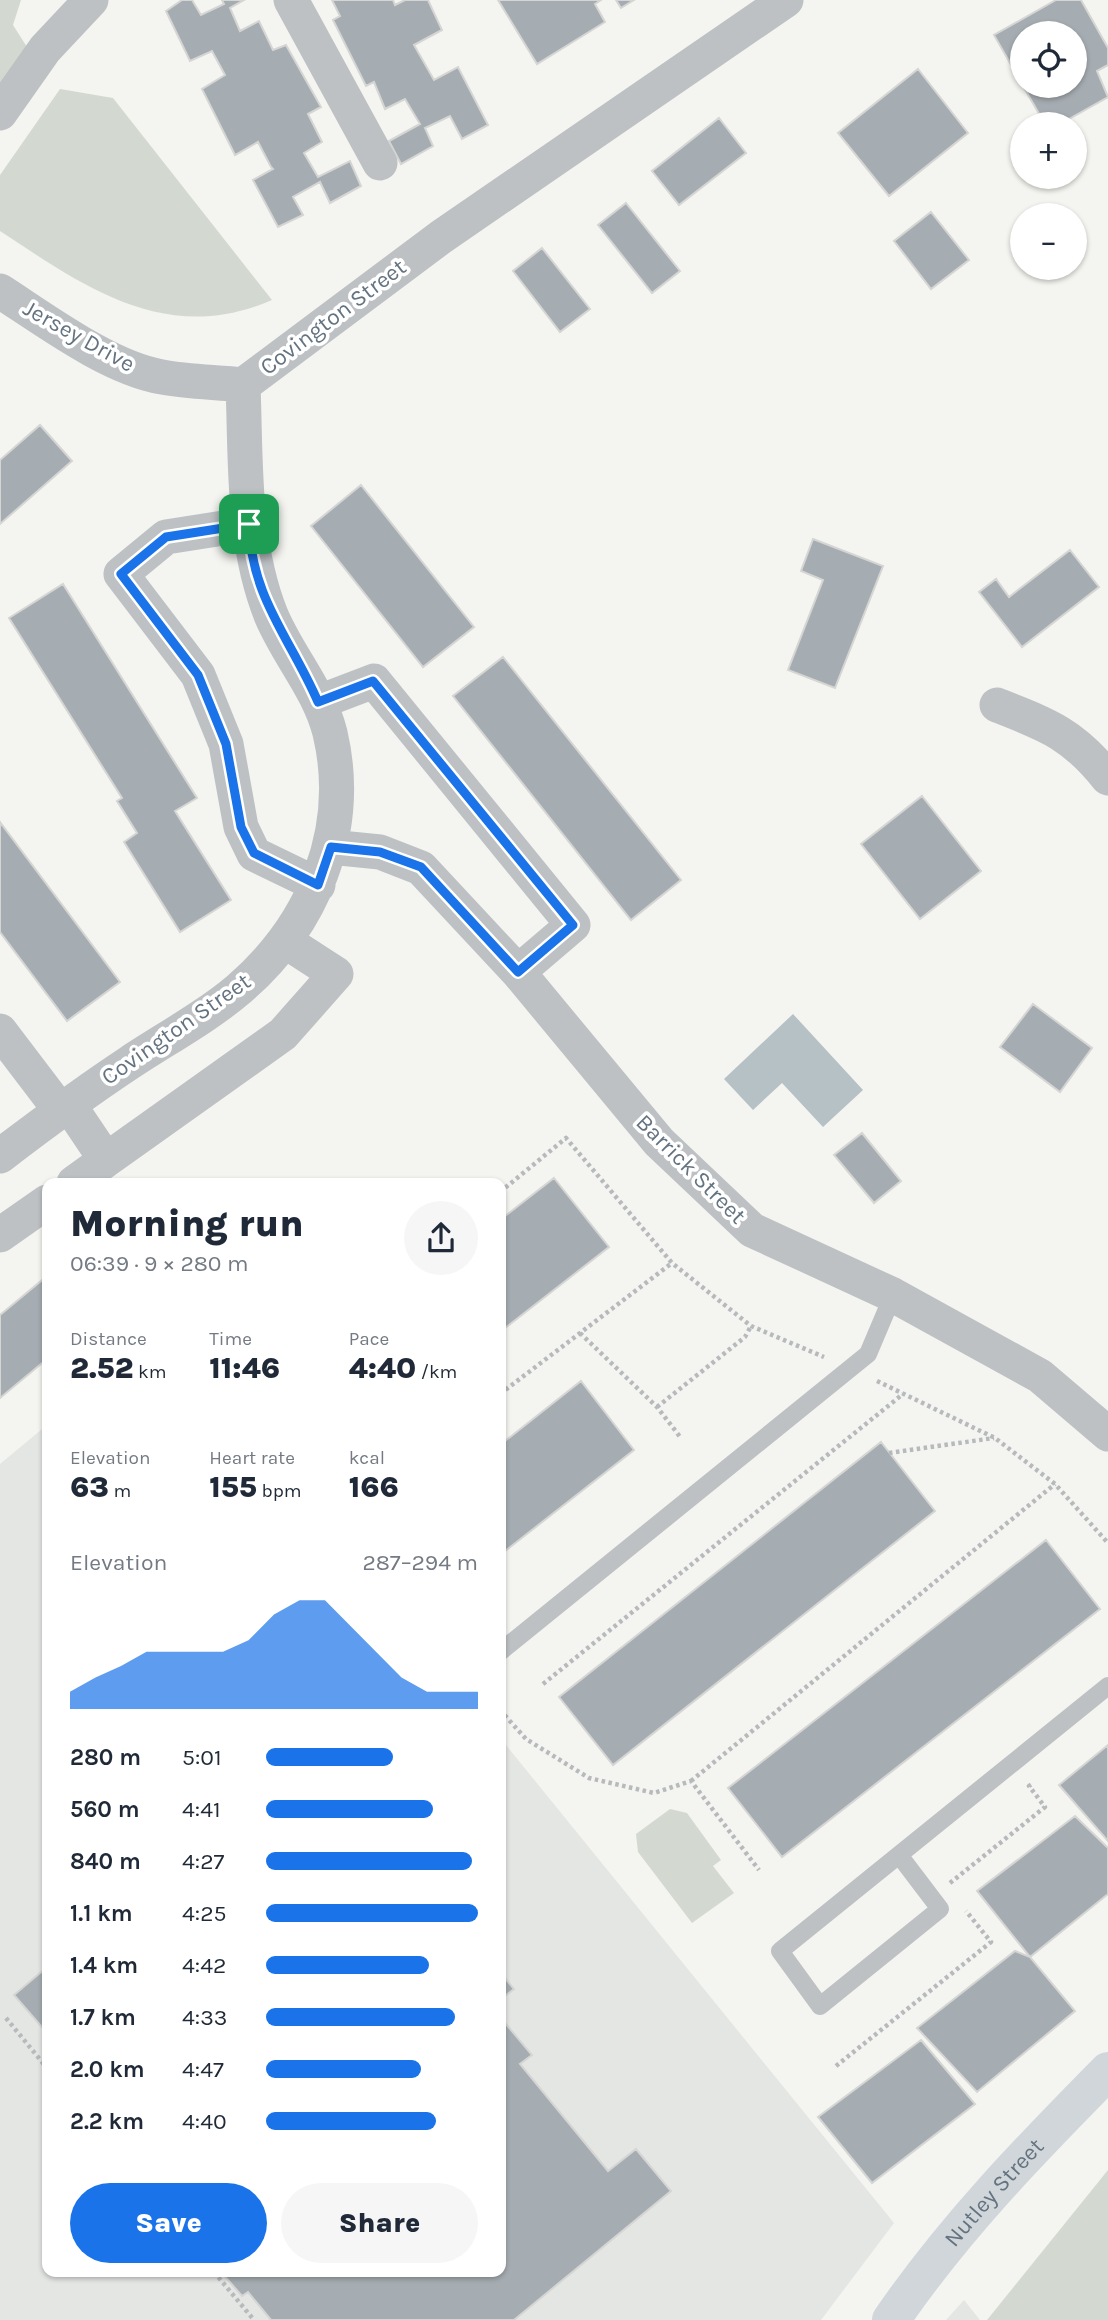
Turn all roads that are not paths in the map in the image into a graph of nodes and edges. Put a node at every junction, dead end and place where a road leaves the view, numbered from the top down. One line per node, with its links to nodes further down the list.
1 (91, 0): 4 (street)
2 (291, 0): 5 (street)
3 (786, 0): 7 (street, Covington Street)
4 (0, 113)
5 (380, 163)
6 (0, 291): 7 (street, Jersey Drive)
7 (243, 385): 8 (street, Covington Street)
8 (249, 524): 9 (street, Covington Street); 14 (street)
9 (318, 702): 13 (street, Covington Street); 16 (street)
10 (997, 705): 11 (street)
11 (1097, 742): 12 (street)
12 (1108, 778)
13 (331, 847): 14 (street, Covington Street); 16 (street, Barrick Street)
14 (318, 885): 15 (street, Covington Street)
15 (285, 941): 18 (street, Covington Street); 20 (street)
16 (518, 972): 24 (street, Barrick Street)
17 (0, 1031): 18 (street)
18 (65, 1108): 19 (street, Covington Street); 20 (street)
19 (0, 1156)
20 (106, 1160): 21 (street)
21 (81, 1178)
22 (42, 1206): 23 (street)
23 (0, 1235)
24 (893, 1295): 25 (street, Barrick Street); 26 (lane)
25 (1108, 1434)
26 (506, 1646)
27 (1108, 1686): 28 (lane)
28 (900, 1855): 28 (lane)
29 (1108, 2071): 30 (main road, Nutley Street)
30 (891, 2320)

